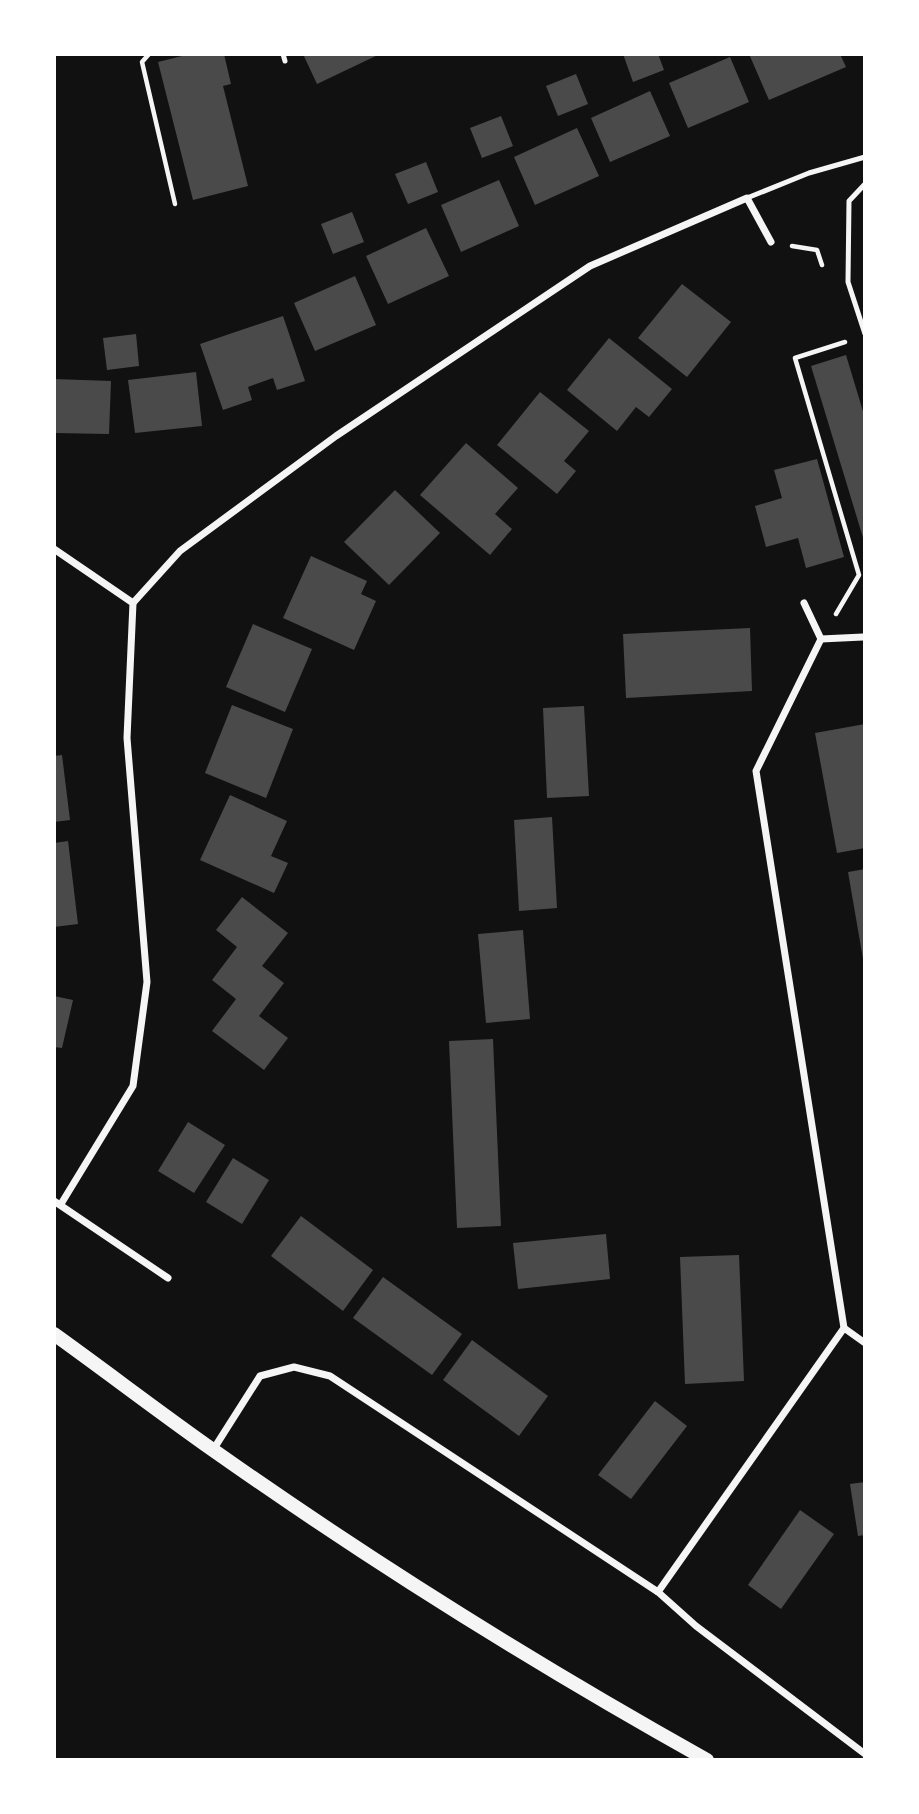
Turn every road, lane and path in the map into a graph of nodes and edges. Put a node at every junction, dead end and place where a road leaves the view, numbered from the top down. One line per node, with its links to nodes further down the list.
1 (149, 54): 5 (path)
2 (865, 156): 4 (lane)
3 (865, 184): 8 (lane)
4 (747, 198): 6 (street); 11 (street)
5 (176, 204)
6 (771, 242): 7 (path)
7 (825, 276)
8 (865, 334)
9 (847, 341): 14 (path)
10 (54, 549): 11 (street)
11 (133, 603): 15 (street)
12 (804, 603): 14 (street)
13 (863, 637): 14 (street)
14 (821, 639): 17 (street)
15 (57, 1202): 16 (street)
16 (167, 1278)
17 (844, 1328): 19 (street); 21 (street)
18 (54, 1334): 20 (main road)
19 (865, 1343)
20 (213, 1450): 21 (street); 23 (main road)
21 (658, 1592): 22 (street)
22 (865, 1754)
23 (707, 1760)

